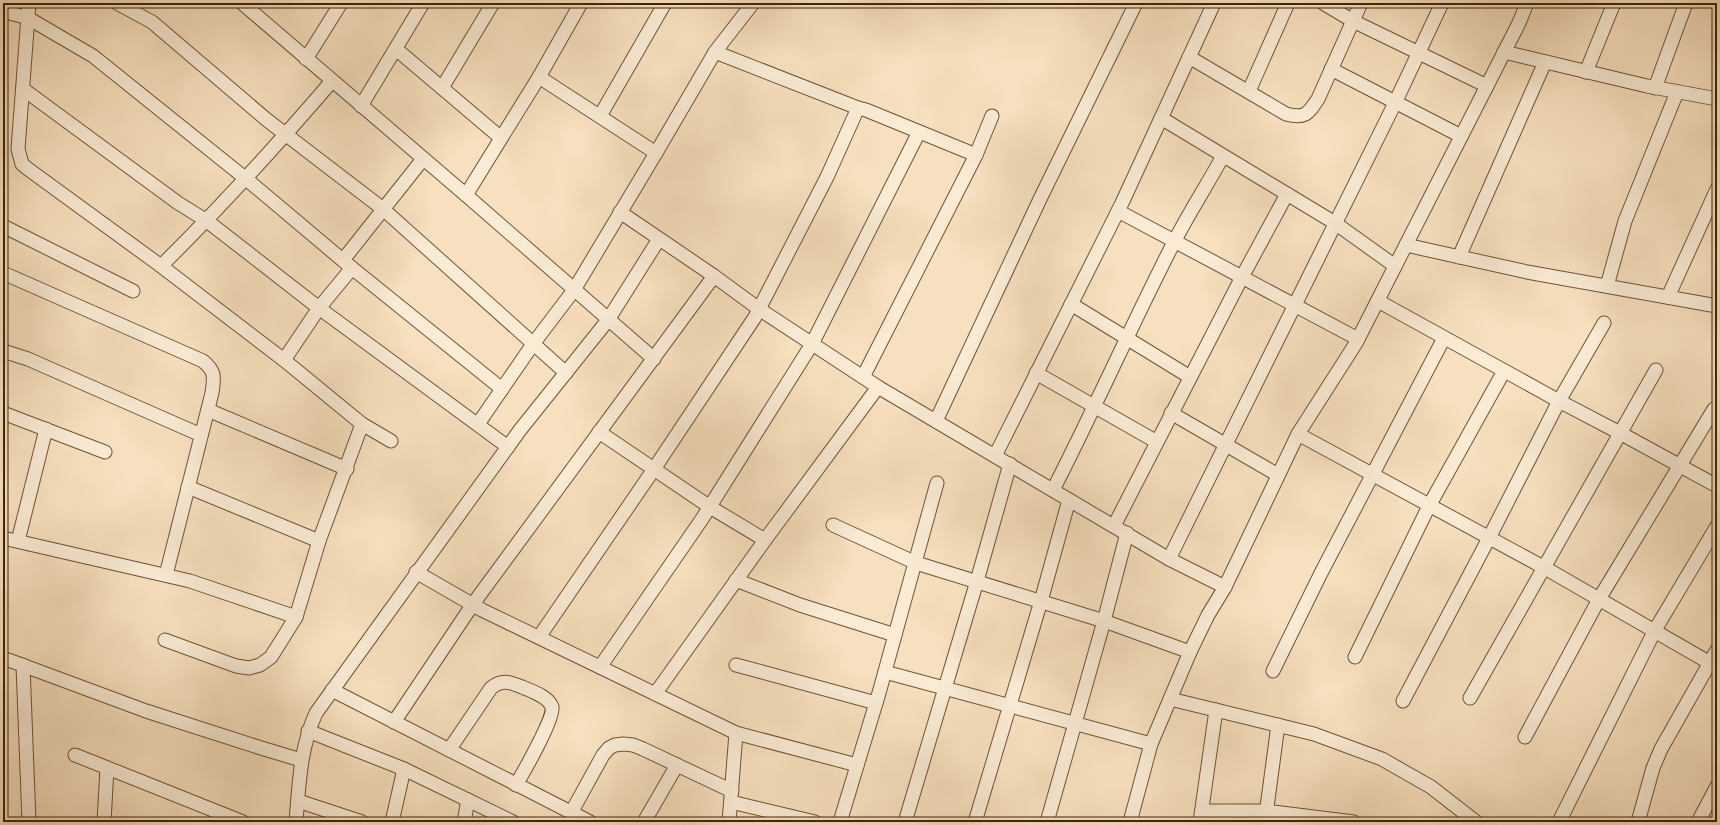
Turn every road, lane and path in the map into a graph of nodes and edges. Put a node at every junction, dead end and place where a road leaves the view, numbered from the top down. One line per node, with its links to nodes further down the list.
1 (29, 3): 20 (street)
2 (117, 3): 47 (street)
3 (341, 3): 27 (street)
4 (423, 3): 22 (street)
5 (493, 3): 34 (street)
6 (581, 3): 31 (street)
7 (665, 3): 43 (street)
8 (753, 3): 23 (street)
9 (1136, 3): 108 (street)
10 (1214, 3): 26 (street)
11 (1288, 3): 37 (street)
12 (1323, 3): 21 (street)
13 (1362, 3): 21 (street)
14 (1442, 3): 25 (street)
15 (1527, 3): 24 (street)
16 (1614, 3): 30 (street)
17 (1686, 3): 35 (street)
18 (250, 6): 27 (street)
19 (3, 11): 20 (street)
20 (28, 18): 36 (street); 54 (street)
21 (1353, 21): 25 (street); 29 (street)
22 (396, 49): 34 (street); 41 (street)
23 (715, 52): 42 (street); 50 (street)
24 (1504, 52): 28 (street); 33 (street)
25 (1419, 53): 33 (street); 40 (street)
26 (1189, 57): 37 (street); 45 (street)
27 (306, 59): 32 (street)
28 (1545, 62): 30 (street); 67 (street)
29 (1332, 69): 37 (street); 40 (street)
30 (1586, 72): 35 (street)
31 (539, 77): 43 (street); 49 (street)
32 (332, 81): 41 (street); 47 (street)
33 (1486, 86): 48 (street)
34 (442, 88): 49 (street)
35 (1655, 88): 38 (street)
36 (23, 89): 61 (street); 69 (street)
37 (1250, 91)
38 (1677, 92): 39 (street); 74 (street)
39 (1716, 98)
40 (1395, 103): 48 (street); 62 (street)
41 (361, 106): 53 (street)
42 (858, 108): 46 (street); 83 (street)
43 (600, 116): 50 (street)
44 (992, 116): 51 (street)
45 (1161, 118): 52 (street); 59 (street)
46 (918, 132): 51 (street); 90 (street)
47 (286, 134): 54 (street); 58 (street)
48 (1461, 136): 66 (street)
49 (501, 138): 56 (street)
50 (656, 153): 60 (street)
51 (976, 155): 98 (street)
52 (1223, 156): 57 (street); 65 (street)
53 (423, 159): 56 (street); 58 (street)
54 (244, 178): 61 (street); 68 (street)
55 (1717, 188): 77 (street)
56 (466, 194): 75 (street)
57 (1286, 194): 62 (street); 73 (street)
58 (383, 209): 68 (street); 89 (street)
59 (1118, 211): 65 (street); 79 (street)
60 (620, 212): 64 (street); 75 (street)
61 (207, 220): 69 (street); 82 (street)
62 (1335, 223): 70 (street); 80 (street)
63 (3, 226): 76 (street)
64 (659, 239): 72 (street); 84 (street)
65 (1174, 241): 73 (street); 86 (street)
66 (1406, 245): 67 (street); 70 (street)
67 (1459, 257): 74 (street)
68 (347, 264): 82 (street); 101 (street)
69 (161, 266): 93 (street)
70 (1395, 266): 78 (street)
71 (3, 273): 105 (street)
72 (714, 276): 83 (street); 92 (street)
73 (1242, 277): 80 (street); 99 (street)
74 (1607, 286): 77 (street)
75 (574, 290): 84 (street); 89 (street)
76 (133, 291)
77 (1668, 297): 81 (street)
78 (1378, 301): 87 (street); 88 (street)
79 (1071, 304): 86 (street); 97 (street)
80 (1295, 305): 88 (street); 118 (street)
81 (1717, 306)
82 (319, 308): 93 (street); 110 (street)
83 (760, 309): 90 (street); 125 (street)
84 (608, 320): 92 (street); 96 (street)
85 (1604, 323): 102 (street)
86 (1126, 338): 99 (street); 103 (street)
87 (1444, 338): 95 (street); 127 (street)
88 (1358, 339): 114 (street)
89 (533, 344): 96 (street); 101 (street)
90 (812, 344): 98 (street); 134 (street)
91 (3, 351): 115 (street)
92 (654, 359): 112 (street)
93 (284, 360): 109 (street)
94 (1656, 370): 113 (street)
95 (1504, 371): 102 (street); 133 (street)
96 (566, 373): 119 (street)
97 (1036, 373): 103 (street); 121 (street)
98 (863, 377): 100 (street)
99 (1190, 377): 107 (street)
100 (878, 387): 108 (street); 141 (street)
101 (502, 389): 110 (street)
102 (1558, 401): 113 (street); 140 (street)
103 (1095, 407): 117 (street); 131 (street)
104 (1714, 409): 123 (street)
105 (208, 410): 115 (street); 124 (street)
106 (3, 413): 111 (street)
107 (1171, 414): 117 (street); 118 (street)
108 (936, 421): 121 (street)
109 (362, 424): 116 (street); 124 (street)
110 (478, 424): 119 (street)
111 (46, 429): 120 (street); 142 (street)
112 (599, 432): 125 (street); 154 (street)
113 (1620, 433): 123 (street); 146 (street)
114 (1298, 434): 126 (street); 127 (street)
115 (201, 435): 130 (street)
116 (391, 441)
117 (1157, 442): 136 (street)
118 (1226, 444): 126 (street); 144 (street)
119 (508, 447): 147 (street)
120 (106, 452)
121 (995, 456): 122 (street)
122 (1010, 464): 131 (street); 150 (street)
123 (1679, 466): 129 (street); 152 (street)
124 (346, 469): 143 (street)
125 (654, 469): 134 (street); 159 (street)
126 (1278, 475): 151 (street)
127 (1373, 475): 133 (street); 169 (street)
128 (937, 483): 145 (street)
129 (1717, 486)
130 (188, 487): 143 (street); 148 (street)
131 (1053, 490): 132 (street)
132 (1069, 500): 136 (street); 153 (street)
133 (1429, 506): 140 (street); 163 (street)
134 (710, 507): 141 (street); 168 (street)
135 (833, 525): 145 (street)
136 (1114, 526): 138 (street)
137 (1717, 526): 157 (street)
138 (1127, 534): 144 (street); 156 (street)
139 (3, 538): 142 (street)
140 (1489, 538): 146 (street); 176 (street)
141 (765, 540): 149 (street)
142 (18, 541): 148 (street)
143 (320, 541): 155 (street)
144 (1169, 558): 151 (street)
145 (916, 563): 150 (street); 158 (street)
146 (1545, 568): 152 (street); 174 (street)
147 (416, 572): 154 (street); 172 (street)
148 (166, 575): 155 (street)
149 (736, 580): 158 (street); 173 (street)
150 (977, 581): 153 (street); 171 (street)
151 (1225, 587): 162 (street)
152 (1598, 599): 157 (street); 185 (street)
153 (1041, 601): 156 (street); 178 (street)
154 (473, 604): 159 (street); 180 (street)
155 (296, 617): 160 (street)
156 (1104, 621): 162 (street); 181 (street)
157 (1655, 630): 167 (street); 221 (street)
158 (895, 635): 170 (street)
159 (539, 637): 168 (street)
160 (165, 640)
161 (1717, 650): 167 (street)
162 (1190, 652): 175 (street)
163 (1355, 657)
164 (3, 658): 166 (street)
165 (736, 664): 177 (street)
166 (23, 665): 189 (street); 202 (street)
167 (1713, 665): 222 (street)
168 (600, 667): 173 (street)
169 (1273, 671)
170 (885, 672): 171 (street); 177 (street)
171 (945, 688): 178 (street); 215 (street)
172 (332, 690): 180 (street); 183 (street)
173 (655, 694): 184 (street)
174 (1470, 698)
175 (1170, 699): 179 (street); 186 (street)
176 (1403, 701)
177 (876, 703): 191 (street)
178 (1009, 706): 181 (street); 216 (street)
179 (1216, 710): 182 (street); 200 (street)
180 (394, 722): 187 (street)
181 (1075, 723): 186 (street); 217 (street)
182 (1278, 725): 201 (street); 220 (street)
183 (308, 730): 189 (street); 193 (street)
184 (736, 733): 191 (street); 196 (street)
185 (1525, 737)
186 (1151, 744): 218 (street)
187 (449, 750): 194 (street); 194 (street)
188 (75, 755): 192 (street)
189 (301, 760): 198 (street)
190 (677, 765): 196 (street); 199 (street); 211 (street)
191 (857, 765): 214 (street)
192 (106, 768): 203 (street); 204 (street)
193 (404, 769): 197 (street); 207 (street)
194 (516, 785): 199 (street)
195 (1717, 786): 223 (street)
196 (731, 797): 212 (street); 213 (street)
197 (468, 800): 208 (street); 209 (street)
198 (298, 801): 205 (street); 206 (street)
199 (571, 813): 210 (street)
200 (1201, 816): 201 (street)
201 (1266, 816): 219 (street)
202 (30, 822)
203 (104, 822)
204 (243, 822)
205 (296, 822)
206 (362, 822)
207 (392, 822)
208 (464, 822)
209 (513, 822)
210 (590, 822)
211 (644, 822)
212 (729, 822)
213 (816, 822)
214 (840, 822)
215 (905, 822)
216 (975, 822)
217 (1047, 822)
218 (1130, 822)
219 (1354, 822)
220 (1476, 822)
221 (1559, 822)
222 (1638, 822)
223 (1698, 822)

